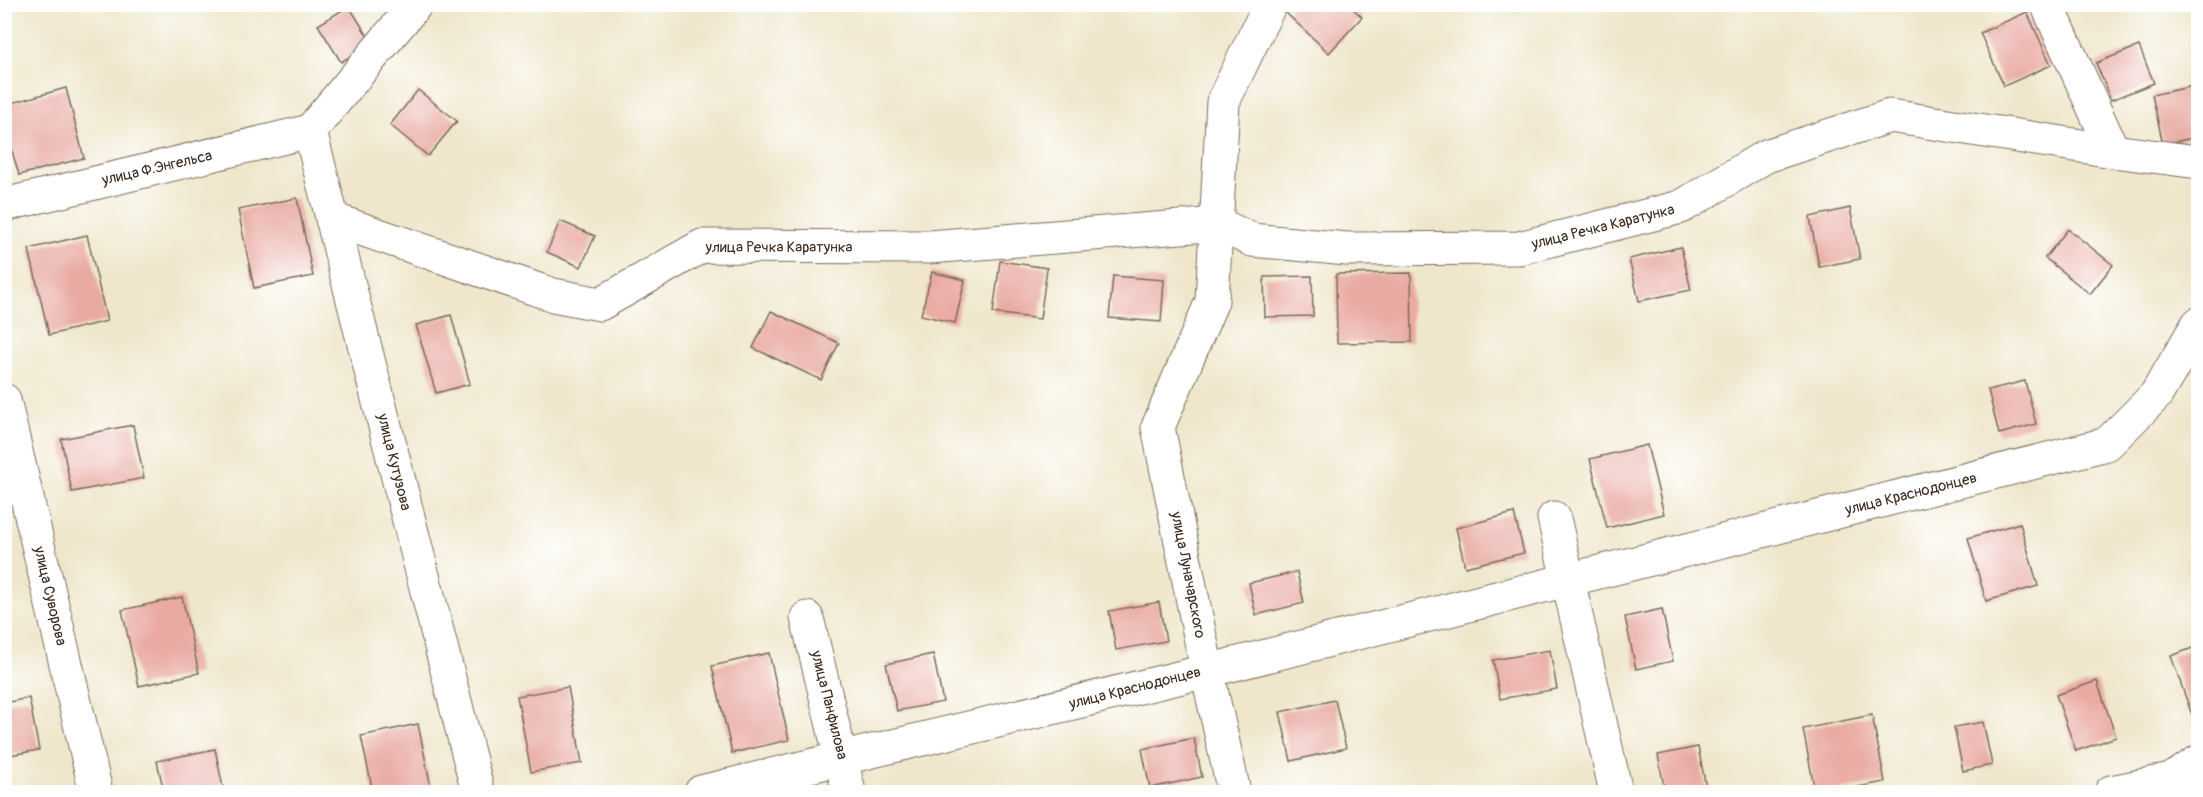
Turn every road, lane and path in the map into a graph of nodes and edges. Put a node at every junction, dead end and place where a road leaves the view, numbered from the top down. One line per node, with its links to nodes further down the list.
1 (416, 4): 4 (street)
2 (1270, 4): 9 (street)
3 (2047, 4): 5 (street)
4 (310, 131): 7 (street, улица Ф.Энгельса); 8 (street, улица Кутузова)
5 (2113, 151): 6 (street, улица Речка Каратунка); 9 (street, улица Речка Каратунка)
6 (2199, 162)
7 (4, 205)
8 (333, 219): 9 (street, улица Речка Каратунка); 19 (street, улица Кутузова)
9 (1218, 224): 15 (street, улица Луначарского)
10 (2199, 324): 13 (street, улица Краснодонцев)
11 (4, 400): 18 (street, улица Суворова)
12 (1554, 518): 13 (street)
13 (1569, 581): 15 (street, улица Краснодонцев); 23 (street)
14 (807, 618): 16 (street, улица Панфилова)
15 (1207, 671): 16 (street, улица Краснодонцев); 22 (street, улица Луначарского)
16 (842, 759): 20 (street, улица Краснодонцев); 21 (street, улица Панфилова)
17 (2199, 762): 24 (street)
18 (96, 792)
19 (478, 792)
20 (701, 792)
21 (849, 792)
22 (1234, 792)
23 (1616, 792)
24 (2111, 792)

